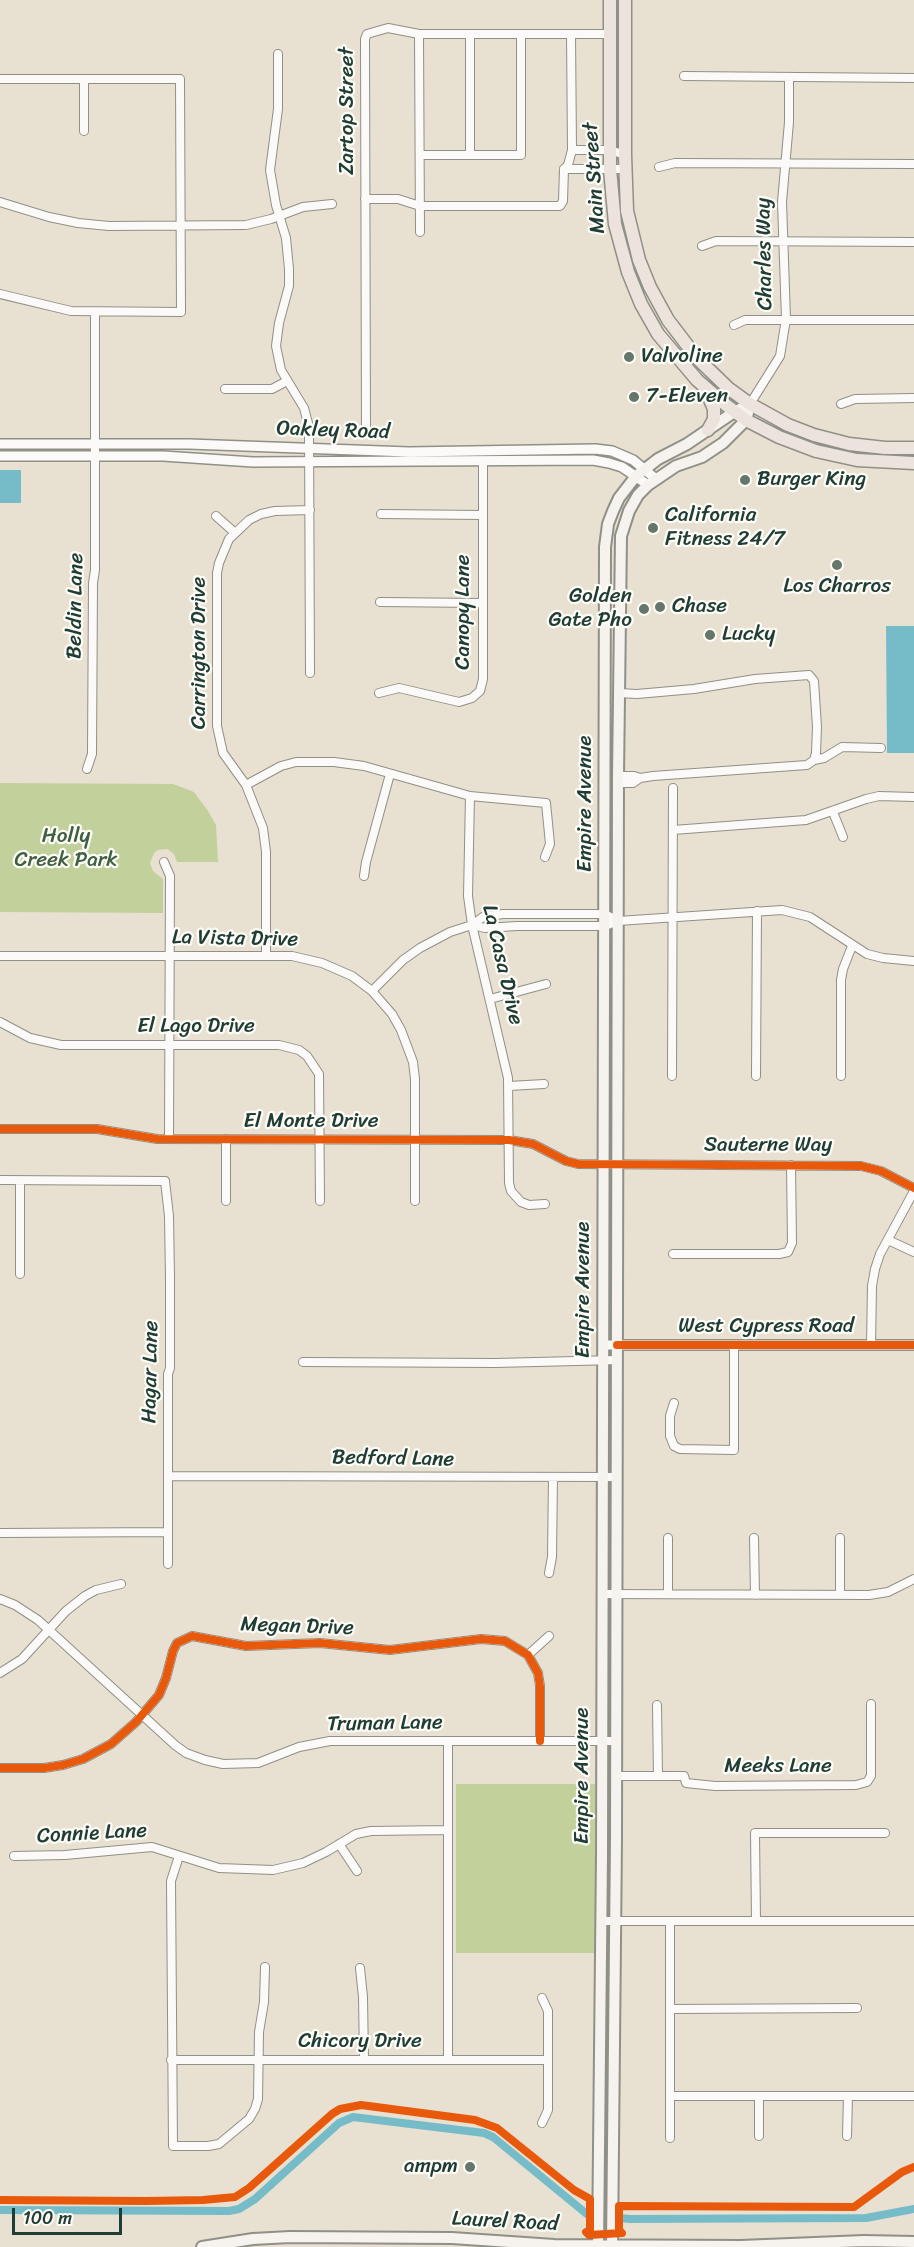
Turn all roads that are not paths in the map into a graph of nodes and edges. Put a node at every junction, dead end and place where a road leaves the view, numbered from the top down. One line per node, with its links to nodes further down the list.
1 (610, 0): 7 (main road, Main Street)
2 (625, 0): 19 (main road, Main Street)
3 (419, 34): 4 (street, Zartop Street); 18 (street); 26 (street, Zartop Street)
4 (470, 34): 5 (street, Zartop Street); 17 (street)
5 (521, 34): 6 (street, Zartop Street); 17 (street)
6 (572, 34): 7 (street, Zartop Street); 15 (street)
7 (610, 34): 16 (main road, Main Street)
8 (278, 54): 30 (street)
9 (684, 76): 10 (street)
10 (789, 78): 11 (street); 20 (street, Charles Way)
11 (914, 78)
12 (0, 79): 13 (street)
13 (84, 80): 14 (street); 31 (street)
14 (84, 131)
15 (572, 150): 16 (street); 23 (street)
16 (610, 150): 19 (street); 24 (main road, Main Street)
17 (470, 154): 18 (street)
18 (420, 155): 29 (street)
19 (625, 155): 25 (main road, Main Street)
20 (786, 163): 21 (street); 22 (street); 33 (street, Charles Way)
21 (914, 164)
22 (659, 167)
23 (564, 169): 24 (street); 29 (street)
24 (610, 169): 25 (street); 42 (main road, Main Street)
25 (625, 169): 45 (main road, Main Street)
26 (365, 199): 29 (street); 50 (street, Zartop Street)
27 (0, 202): 31 (street)
28 (332, 204): 30 (street)
29 (420, 206): 32 (street)
30 (279, 216): 31 (street); 41 (street)
31 (180, 226): 37 (street)
32 (420, 232)
33 (785, 241): 34 (street); 35 (street); 38 (street, Charles Way)
34 (914, 242)
35 (702, 246)
36 (0, 294): 37 (street)
37 (94, 312): 52 (street, Beldin Lane)
38 (786, 320): 39 (street); 40 (street); 45 (street, Charles Way)
39 (914, 320)
40 (734, 326)
41 (287, 381): 43 (street); 53 (street)
42 (704, 386): 47 (main road, Main Street); 49 (main road)
43 (225, 389)
44 (914, 398): 46 (street)
45 (750, 404): 47 (main road, Empire Avenue); 48 (main road, Charles Way); 54 (main road, Main Street)
46 (841, 404)
47 (735, 412): 48 (main road, Main Street); 49 (main road, Empire Avenue)
48 (746, 420): 59 (main road, Main Street); 62 (main road, Empire Avenue)
49 (708, 430): 60 (main road, Empire Avenue)
50 (366, 433)
51 (0, 444): 52 (street, Oakley Road)
52 (95, 444): 53 (street, Oakley Road); 56 (street, Beldin Lane)
53 (310, 448): 57 (street); 60 (street, Oakley Road)
54 (914, 448)
55 (0, 456): 56 (street, Oakley Road)
56 (95, 456): 57 (street, Oakley Road); 76 (street, Beldin Lane)
57 (310, 461): 58 (street, Oakley Road); 63 (street)
58 (483, 461): 61 (street, Oakley Road); 65 (street, Canopy Lane)
59 (914, 463)
60 (645, 468): 61 (main road, Empire Avenue); 62 (street, Oakley Road)
61 (636, 476): 62 (street, Oakley Road); 73 (main road, Empire Avenue)
62 (652, 482): 72 (main road, Empire Avenue)
63 (310, 510): 67 (street, Carrington Drive); 70 (street)
64 (381, 514): 65 (street)
65 (483, 515): 69 (street, Canopy Lane)
66 (216, 516): 67 (street)
67 (234, 532): 79 (street, Carrington Drive)
68 (380, 602): 69 (street)
69 (482, 603): 71 (street, Canopy Lane)
70 (310, 673)
71 (379, 693)
72 (619, 693): 75 (street); 78 (main road, Empire Avenue)
73 (606, 734): 78 (main road); 90 (main road, Empire Avenue)
74 (881, 748): 75 (street)
75 (814, 760): 78 (street)
76 (87, 769)
77 (390, 774): 79 (street); 81 (street); 88 (street)
78 (618, 780): 92 (main road, Empire Avenue)
79 (246, 784): 98 (street, Carrington Drive)
80 (673, 788): 84 (street)
81 (470, 796): 86 (street); 93 (street, La Casa Drive)
82 (914, 797): 83 (street)
83 (833, 812): 84 (street); 85 (street)
84 (673, 830): 91 (street)
85 (843, 837)
86 (545, 857)
87 (164, 862): 97 (street)
88 (364, 876)
89 (757, 910): 91 (street); 95 (street); 106 (street)
90 (605, 914): 92 (street); 93 (street); 94 (main road, Empire Avenue)
91 (672, 918): 92 (street); 105 (street)
92 (618, 921): 94 (street); 117 (main road, Empire Avenue)
93 (472, 925): 94 (street); 101 (street); 102 (street, La Casa Drive)
94 (605, 926): 116 (main road, Empire Avenue)
95 (852, 946): 99 (street); 107 (street)
96 (0, 956): 97 (street, La Vista Drive)
97 (170, 956): 98 (street, La Vista Drive); 104 (street)
98 (266, 956): 101 (street, La Vista Drive)
99 (914, 961)
100 (546, 984): 102 (street)
101 (372, 992): 114 (street, La Vista Drive)
102 (490, 999): 109 (street, La Casa Drive)
103 (3, 1027): 104 (street, El Lago Drive)
104 (170, 1045): 111 (street); 113 (street, El Lago Drive)
105 (672, 1076)
106 (756, 1076)
107 (841, 1076)
108 (544, 1084): 109 (street)
109 (509, 1086): 115 (street, La Casa Drive)
110 (0, 1129): 111 (street, El Monte Drive)
111 (169, 1139): 112 (street, El Monte Drive)
112 (226, 1139): 113 (street, El Monte Drive); 122 (street)
113 (321, 1140): 114 (street, El Monte Drive); 123 (street, El Lago Drive)
114 (415, 1140): 115 (street, El Monte Drive); 124 (street, La Vista Drive)
115 (509, 1140): 116 (street, El Monte Drive); 125 (street, La Casa Drive)
116 (604, 1164): 117 (street, El Monte Drive); 130 (main road, Empire Avenue)
117 (617, 1164): 118 (street, Sauterne Way); 131 (main road, Empire Avenue)
118 (791, 1165): 121 (street, Sauterne Way); 128 (street)
119 (0, 1180): 120 (street)
120 (20, 1181): 129 (street); 139 (street, Hagar Lane)
121 (914, 1190): 126 (street)
122 (226, 1201)
123 (320, 1201)
124 (415, 1202)
125 (545, 1204)
126 (888, 1240): 127 (street); 133 (street)
127 (914, 1251)
128 (673, 1254)
129 (20, 1274)
130 (604, 1345): 131 (street, West Cypress Road); 136 (main road, Empire Avenue)
131 (617, 1345): 132 (street, West Cypress Road); 135 (main road, Empire Avenue)
132 (735, 1345): 133 (street, West Cypress Road); 138 (street)
133 (871, 1345): 134 (street, West Cypress Road)
134 (914, 1345)
135 (617, 1360): 136 (street); 142 (main road, Empire Avenue)
136 (604, 1361): 137 (street); 141 (main road, Empire Avenue)
137 (303, 1362)
138 (674, 1403)
139 (169, 1476): 140 (street, Bedford Lane); 143 (street, Hagar Lane)
140 (553, 1477): 141 (street, Bedford Lane); 149 (street)
141 (604, 1477): 142 (street, Bedford Lane); 152 (main road, Empire Avenue)
142 (617, 1477): 154 (main road, Empire Avenue)
143 (168, 1532): 144 (street); 148 (street, Hagar Lane)
144 (0, 1533)
145 (668, 1538): 153 (street)
146 (754, 1538): 155 (street)
147 (840, 1538): 156 (street)
148 (168, 1564)
149 (549, 1573)
150 (914, 1579): 156 (street)
151 (121, 1584): 158 (street)
152 (603, 1594): 154 (street); 167 (main road, Empire Avenue)
153 (668, 1594): 154 (street); 155 (street)
154 (616, 1595): 168 (main road, Empire Avenue)
155 (754, 1595): 156 (street)
156 (840, 1595)
157 (0, 1599): 158 (street, Truman Lane)
158 (49, 1629): 161 (street); 164 (street, Truman Lane)
159 (549, 1636): 160 (street)
160 (528, 1655): 164 (street, Megan Drive); 166 (street)
161 (0, 1673)
162 (871, 1704): 171 (street, Meeks Lane)
163 (657, 1705): 171 (street)
164 (142, 1716): 165 (street, Truman Lane); 169 (street, Megan Drive)
165 (448, 1741): 166 (street, Truman Lane); 172 (street)
166 (540, 1741): 167 (street, Truman Lane)
167 (602, 1741): 168 (street, Truman Lane); 178 (main road, Empire Avenue)
168 (616, 1741): 170 (main road, Empire Avenue)
169 (0, 1768)
170 (616, 1776): 171 (street, Meeks Lane); 179 (main road, Empire Avenue)
171 (658, 1776)
172 (448, 1830): 174 (street, Connie Lane); 191 (street)
173 (885, 1833): 181 (street)
174 (339, 1844): 176 (street, Connie Lane); 177 (street)
175 (14, 1856): 176 (street, Connie Lane)
176 (179, 1856): 188 (street)
177 (357, 1871)
178 (602, 1921): 179 (street); 203 (main road, Empire Avenue)
179 (615, 1921): 180 (street); 204 (main road, Empire Avenue)
180 (670, 1921): 181 (street); 186 (street)
181 (756, 1921): 182 (street)
182 (914, 1921)
183 (265, 1967): 189 (street)
184 (360, 1968): 190 (street)
185 (542, 1998): 192 (street)
186 (670, 2008): 187 (street); 193 (street)
187 (857, 2008)
188 (171, 2060): 189 (street, Chicory Drive); 189 (street)
189 (258, 2060): 190 (street, Chicory Drive)
190 (364, 2060): 191 (street, Chicory Drive)
191 (448, 2060): 192 (street, Chicory Drive)
192 (549, 2060): 197 (street)
193 (671, 2096): 194 (street); 200 (street)
194 (759, 2096): 195 (street); 198 (street)
195 (848, 2096): 196 (street); 199 (street)
196 (914, 2096)
197 (542, 2123)
198 (759, 2136)
199 (847, 2136)
200 (670, 2138)
201 (382, 2242): 203 (main road, Laurel Road); 205 (main road, Laurel Road)
202 (914, 2242): 204 (main road, Laurel Road)
203 (598, 2246): 204 (main road, Laurel Road)
204 (612, 2246)
205 (202, 2247)

